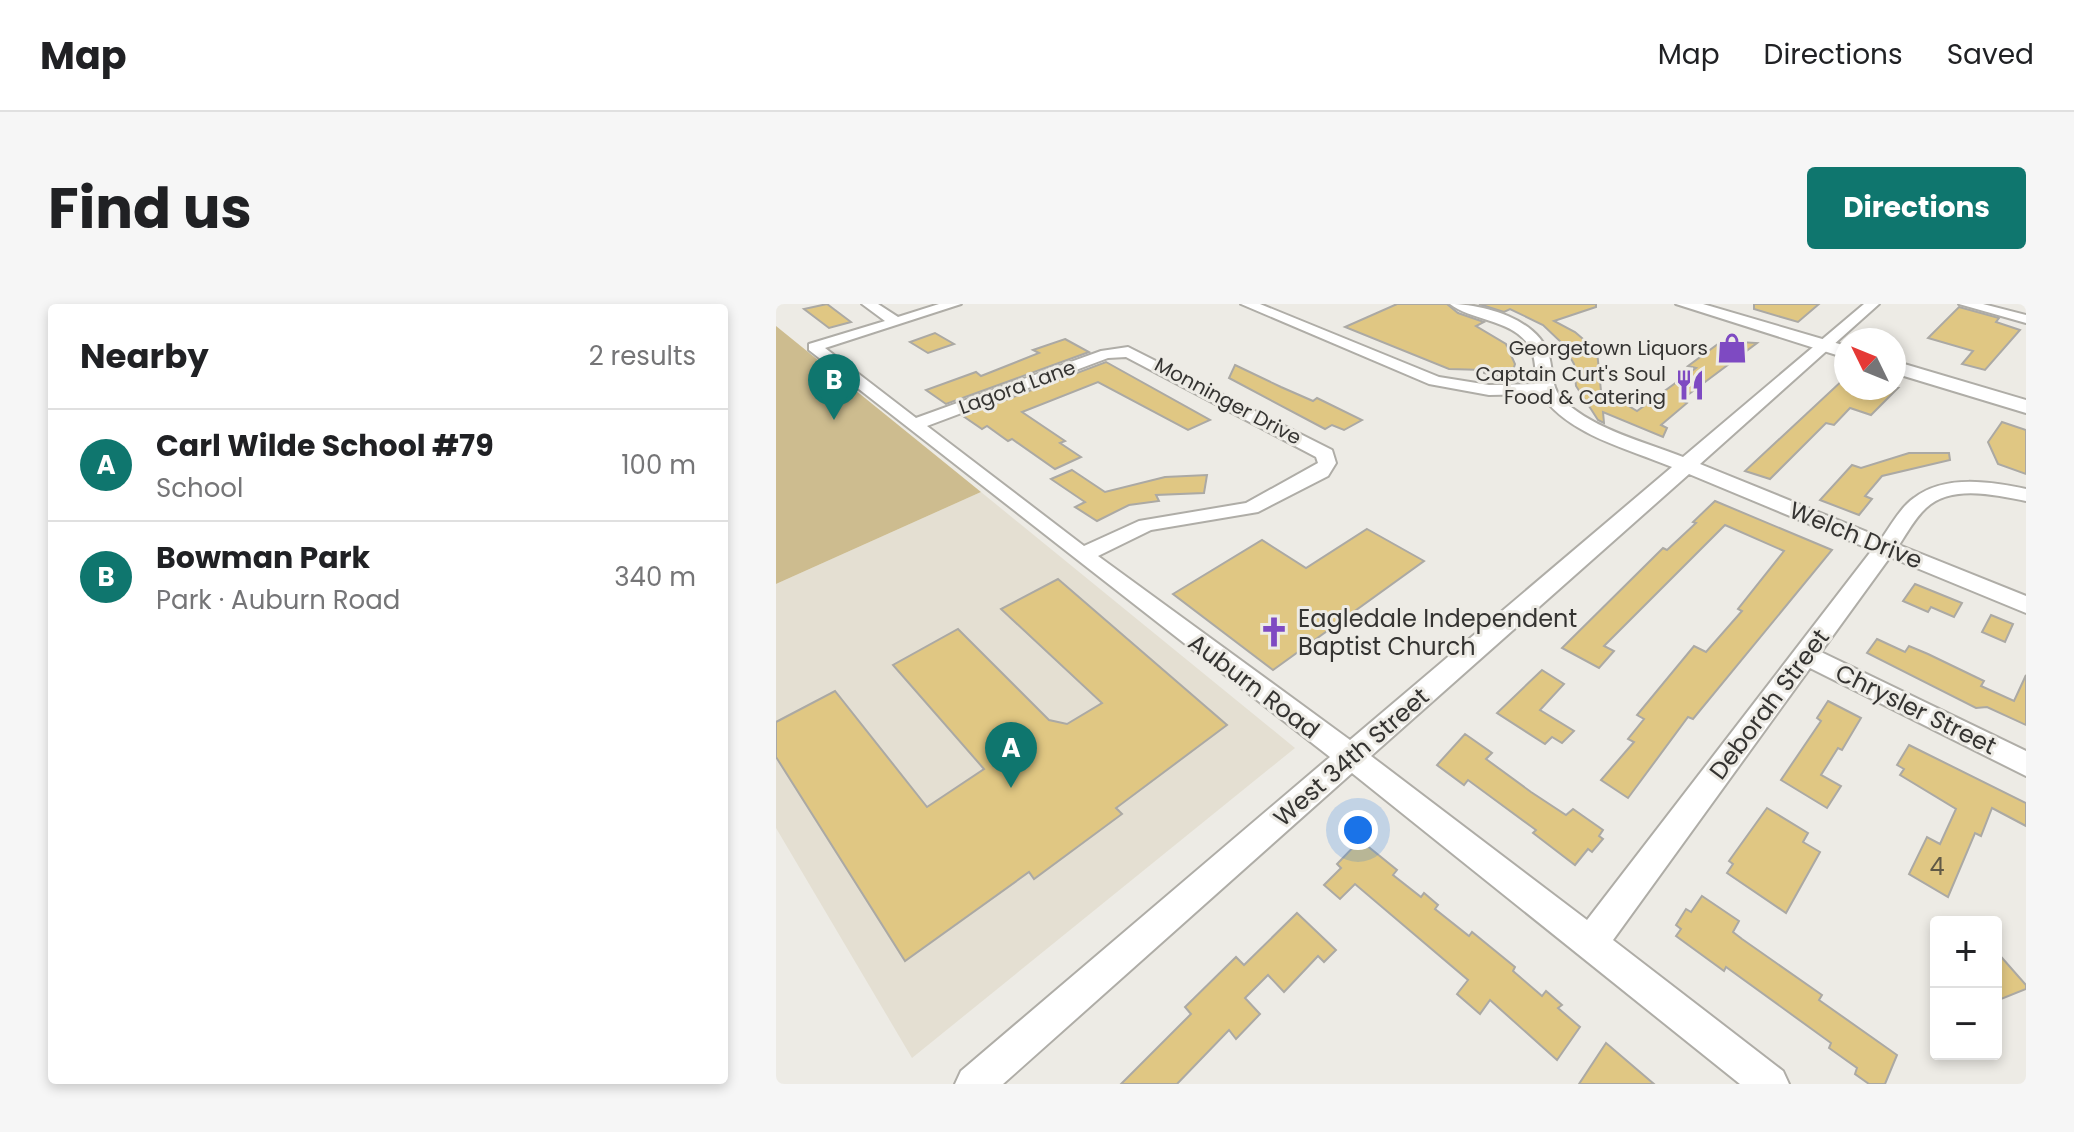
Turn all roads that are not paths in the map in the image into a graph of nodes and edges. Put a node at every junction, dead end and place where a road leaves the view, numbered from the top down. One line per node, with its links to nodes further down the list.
1 (869, 304): 9 (street)
2 (954, 304): 9 (street)
3 (1248, 304): 14 (street)
4 (1457, 304): 14 (street)
5 (1685, 304): 10 (main road)
6 (1872, 304): 10 (street, West 34th Street)
7 (1966, 304): 8 (street)
8 (2026, 319)
9 (896, 322): 16 (street, Auburn Road)
10 (1825, 346): 11 (main road); 17 (street, West 34th Street)
11 (1834, 349)
12 (1122, 351): 16 (street, Lagora Lane); 20 (street, Monninger Drive)
13 (1906, 371): 15 (main road)
14 (1546, 389): 17 (street, Welch Drive)
15 (2026, 407)
16 (913, 425): 20 (street, Auburn Road)
17 (1686, 465): 19 (street, Welch Drive); 23 (street, West 34th Street)
18 (2026, 495): 19 (street, Deborah Street)
19 (1886, 547): 21 (street, Welch Drive); 22 (street, Deborah Street)
20 (1082, 555): 23 (street, Auburn Road)
21 (2026, 605)
22 (1806, 655): 24 (street, Chrysler Street); 25 (street, Deborah Street)
23 (1351, 757): 25 (street, Auburn Road); 26 (street, West 34th Street)
24 (2026, 764)
25 (1590, 943): 27 (street, Auburn Road)
26 (974, 1084)
27 (1770, 1084)

